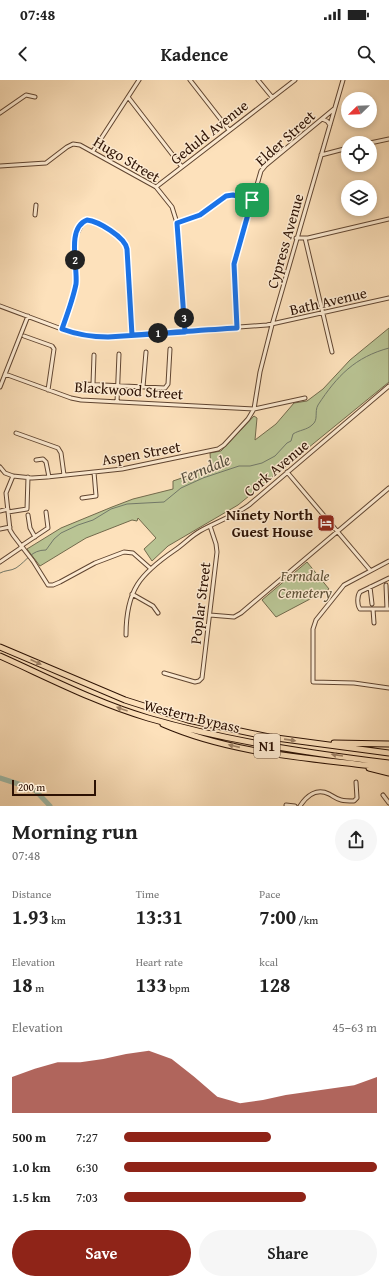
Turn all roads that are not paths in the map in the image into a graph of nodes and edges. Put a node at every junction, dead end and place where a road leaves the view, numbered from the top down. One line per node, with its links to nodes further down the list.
1 (139, 80): 7 (street)
2 (190, 80): 13 (street)
3 (258, 80): 8 (street)
4 (295, 80): 8 (street, Geduld Avenue)
5 (343, 80): 9 (street, Cypress Avenue)
6 (35, 97): 10 (street)
7 (128, 97): 17 (street); 20 (street)
8 (272, 97): 13 (street, Geduld Avenue)
9 (334, 109): 11 (street, Elder Street); 12 (street, Cypress Avenue)
10 (0, 113)
11 (322, 119): 12 (street); 22 (street, Elder Street)
12 (330, 125): 18 (street, Cypress Avenue)
13 (229, 130): 20 (street, Geduld Avenue)
14 (389, 139): 15 (street)
15 (377, 142)
16 (341, 150): 18 (street)
17 (93, 151): 19 (street, Hugo Street); 21 (street, Hugo Street)
18 (322, 154): 27 (street, Cypress Avenue)
19 (0, 166)
20 (182, 167): 21 (street, Geduld Avenue)
21 (156, 188): 26 (street, Hugo Street)
22 (252, 200): 26 (street); 34 (street, Elder Street)
23 (36, 205): 24 (street)
24 (35, 215)
25 (389, 219): 28 (street)
26 (177, 223): 36 (street)
27 (296, 238): 28 (street); 33 (street, Cypress Avenue)
28 (305, 238): 31 (street)
29 (389, 298): 31 (street, Bath Avenue)
30 (0, 306): 32 (street, Bath Avenue)
31 (323, 314): 33 (street, Bath Avenue); 41 (street)
32 (28, 316): 35 (street, Bath Avenue); 44 (street)
33 (272, 324): 34 (street, Bath Avenue); 54 (street, Cypress Avenue)
34 (237, 328): 36 (street, Bath Avenue)
35 (62, 329): 37 (street, Bath Avenue); 37 (street)
36 (185, 332): 37 (street, Bath Avenue)
37 (132, 335)
38 (24, 336): 51 (street)
39 (170, 349): 50 (street)
40 (146, 352): 50 (street)
41 (332, 352)
42 (119, 354): 47 (street)
43 (94, 355): 46 (street)
44 (5, 374): 49 (street); 51 (street, Blackwood Street)
45 (83, 384): 46 (street)
46 (93, 384): 47 (street)
47 (118, 385): 50 (street); 53 (street)
48 (389, 386): 59 (street, Cork Avenue)
49 (0, 387)
50 (143, 387)
51 (48, 390): 53 (street, Blackwood Street)
52 (305, 398): 54 (street, Blackwood Street)
53 (117, 402): 54 (street, Blackwood Street)
54 (254, 409): 58 (street, Aspen Street)
55 (16, 433): 60 (street)
56 (36, 460): 62 (street)
57 (0, 467): 61 (street)
58 (94, 472): 60 (street, Aspen Street); 65 (street)
59 (287, 472): 70 (street, Cork Avenue); 73 (street)
60 (64, 475): 62 (street, Aspen Street)
61 (13, 476): 63 (street, Aspen Street); 67 (street)
62 (49, 477): 63 (street, Aspen Street)
63 (28, 478): 67 (street)
64 (389, 488): 73 (street)
65 (82, 498)
66 (0, 511): 67 (street)
67 (8, 511): 71 (street)
68 (46, 512): 74 (street)
69 (28, 515): 74 (street)
70 (210, 526): 78 (street, Cork Avenue); 88 (street, Poplar Street)
71 (10, 527): 72 (street); 75 (street)
72 (0, 529)
73 (338, 531): 79 (street); 88 (street)
74 (35, 537): 75 (street)
75 (22, 546): 76 (street); 78 (street)
76 (0, 562)
77 (388, 562): 79 (street)
78 (150, 568): 83 (street, Cork Avenue)
79 (370, 570): 94 (street)
80 (389, 578): 82 (street)
81 (386, 585): 86 (street)
82 (370, 588): 84 (street); 85 (street)
83 (132, 594): 87 (street); 90 (street, Cork Avenue)
84 (372, 604)
85 (373, 609): 86 (street); 89 (street)
86 (388, 609)
87 (158, 613)
88 (210, 615): 93 (street, Poplar Street)
89 (374, 623)
90 (126, 635)
91 (0, 647): 96 (highway, Western Bypass / N1, one-way to 96)
92 (0, 656): 95 (highway, Western Bypass / N1, one-way to 92)
93 (164, 673)
94 (389, 688)
95 (148, 718): 99 (highway, Western Bypass / N1, one-way to 95); 100 (highway, one-way to 95)
96 (313, 743): 97 (highway); 98 (highway, Western Bypass / N1)
97 (389, 744)
98 (389, 753)
99 (389, 763)
100 (348, 764): 101 (highway); 102 (highway)
101 (389, 768)
102 (389, 773)
103 (356, 782): 108 (street)
104 (383, 795): 105 (street)
105 (389, 803)
106 (286, 805): 107 (street)
107 (296, 806)
108 (300, 806)

